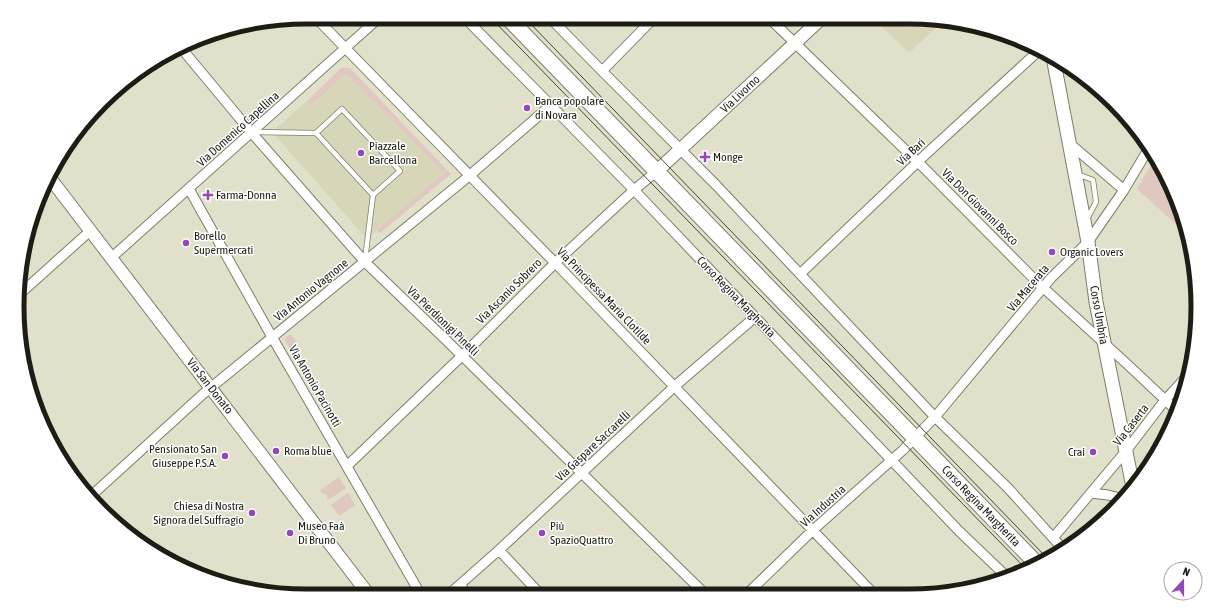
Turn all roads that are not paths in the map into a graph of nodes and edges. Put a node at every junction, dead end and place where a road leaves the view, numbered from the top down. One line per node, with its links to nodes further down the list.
1 (322, 24): 10 (street, Via Principessa Maria Clotilde)
2 (373, 24): 10 (street, Via Domenico Capellina)
3 (471, 24): 15 (street, Corso Regina Margherita)
4 (514, 24): 22 (main road, Corso Regina Margherita)
5 (556, 24): 14 (street)
6 (648, 24): 14 (street)
7 (774, 24): 9 (street, Via Don Giovanni Bosco)
8 (815, 24): 9 (street, Via Livorno)
9 (794, 43): 19 (street, Via Livorno); 21 (street, Via Don Giovanni Bosco)
10 (346, 49): 16 (street, Via Domenico Capellina); 23 (street, Via Principessa Maria Clotilde)
11 (184, 52): 16 (street, Via Pierdionigi Pinelli)
12 (1035, 54): 21 (street, Via Bari)
13 (1054, 65): 18 (main road, Corso Umbria)
14 (602, 72): 19 (street)
15 (550, 106): 23 (street, Via Antonio Vagnone); 26 (street, Corso Regina Margherita)
16 (251, 132): 17 (lane); 25 (street, Via Domenico Capellina); 32 (street, Via Pierdionigi Pinelli)
17 (316, 133): 28 (lane); 28 (lane)
18 (1069, 143): 27 (street); 30 (main road, Corso Umbria)
19 (681, 149): 22 (street, Via Livorno); 34 (street)
20 (1146, 154): 27 (street, Via Macerata)
21 (918, 162): 34 (street, Via Bari); 35 (street, Via Don Giovanni Bosco)
22 (657, 171): 26 (street, Via Ascanio Sobrero); 47 (main road, Corso Regina Margherita)
23 (469, 176): 32 (street, Via Antonio Vagnone); 33 (street, Via Principessa Maria Clotilde)
24 (53, 182): 29 (street, Via San Donato)
25 (189, 189): 31 (street, Via Domenico Capellina); 38 (street, Via Antonio Pacinotti)
26 (634, 190): 33 (street, Via Ascanio Sobrero); 37 (street, Corso Regina Margherita)
27 (1124, 190): 30 (street, Via Macerata)
28 (373, 195): 32 (lane)
29 (90, 231): 31 (street, Via San Donato); 36 (street)
30 (1088, 242): 35 (street, Via Macerata); 39 (main road, Corso Umbria)
31 (111, 258): 43 (street, Via San Donato)
32 (365, 262): 38 (street, Via Antonio Vagnone); 40 (street, Via Pierdionigi Pinelli)
33 (555, 263): 40 (street, Via Ascanio Sobrero); 42 (street, Via Principessa Maria Clotilde)
34 (800, 274): 46 (street)
35 (1043, 288): 39 (street, Via Don Giovanni Bosco); 46 (street, Via Macerata)
36 (25, 289)
37 (755, 317): 42 (street, Via Gaspare Saccarelli); 49 (street, Corso Regina Margherita)
38 (272, 337): 43 (street, Via Antonio Vagnone); 50 (street, Via Antonio Pacinotti)
39 (1104, 343): 44 (street, Via Don Giovanni Bosco); 48 (main road, Corso Umbria)
40 (462, 356): 50 (street, Via Ascanio Sobrero); 51 (street, Via Pierdionigi Pinelli)
41 (1180, 384): 44 (street, Via Caserta)
42 (675, 386): 51 (street, Via Gaspare Saccarelli); 56 (street, Via Principessa Maria Clotilde)
43 (211, 388): 53 (street, Via Antonio Vagnone); 63 (street, Via San Donato)
44 (1165, 400): 45 (street, Via Don Giovanni Bosco); 48 (street, Via Caserta)
45 (1172, 407)
46 (935, 417): 47 (street, Via Macerata); 57 (street)
47 (915, 437): 49 (street, Via Industria); 60 (main road, Corso Regina Margherita)
48 (1126, 451): 52 (main road, Corso Umbria); 54 (street, Via Caserta)
49 (892, 459): 56 (street, Via Industria); 61 (street, Corso Regina Margherita)
50 (347, 466): 64 (street, Via Antonio Pacinotti)
51 (581, 474): 59 (street, Via Gaspare Saccarelli); 68 (street, Via Pierdionigi Pinelli)
52 (1132, 480)
53 (94, 493)
54 (1091, 493): 55 (street); 57 (street, Via Caserta)
55 (1117, 497)
56 (814, 530): 69 (street, Via Industria); 70 (street, Via Principessa Maria Clotilde)
57 (1053, 538): 58 (street)
58 (1060, 545)
59 (499, 550): 62 (street, Via Gaspare Saccarelli); 67 (street)
60 (1033, 560)
61 (1000, 574)
62 (461, 584): 65 (street, Via Gaspare Saccarelli); 66 (street)
63 (364, 589)
64 (418, 589)
65 (455, 589)
66 (463, 589)
67 (535, 589)
68 (700, 589)
69 (752, 589)
70 (869, 589)

